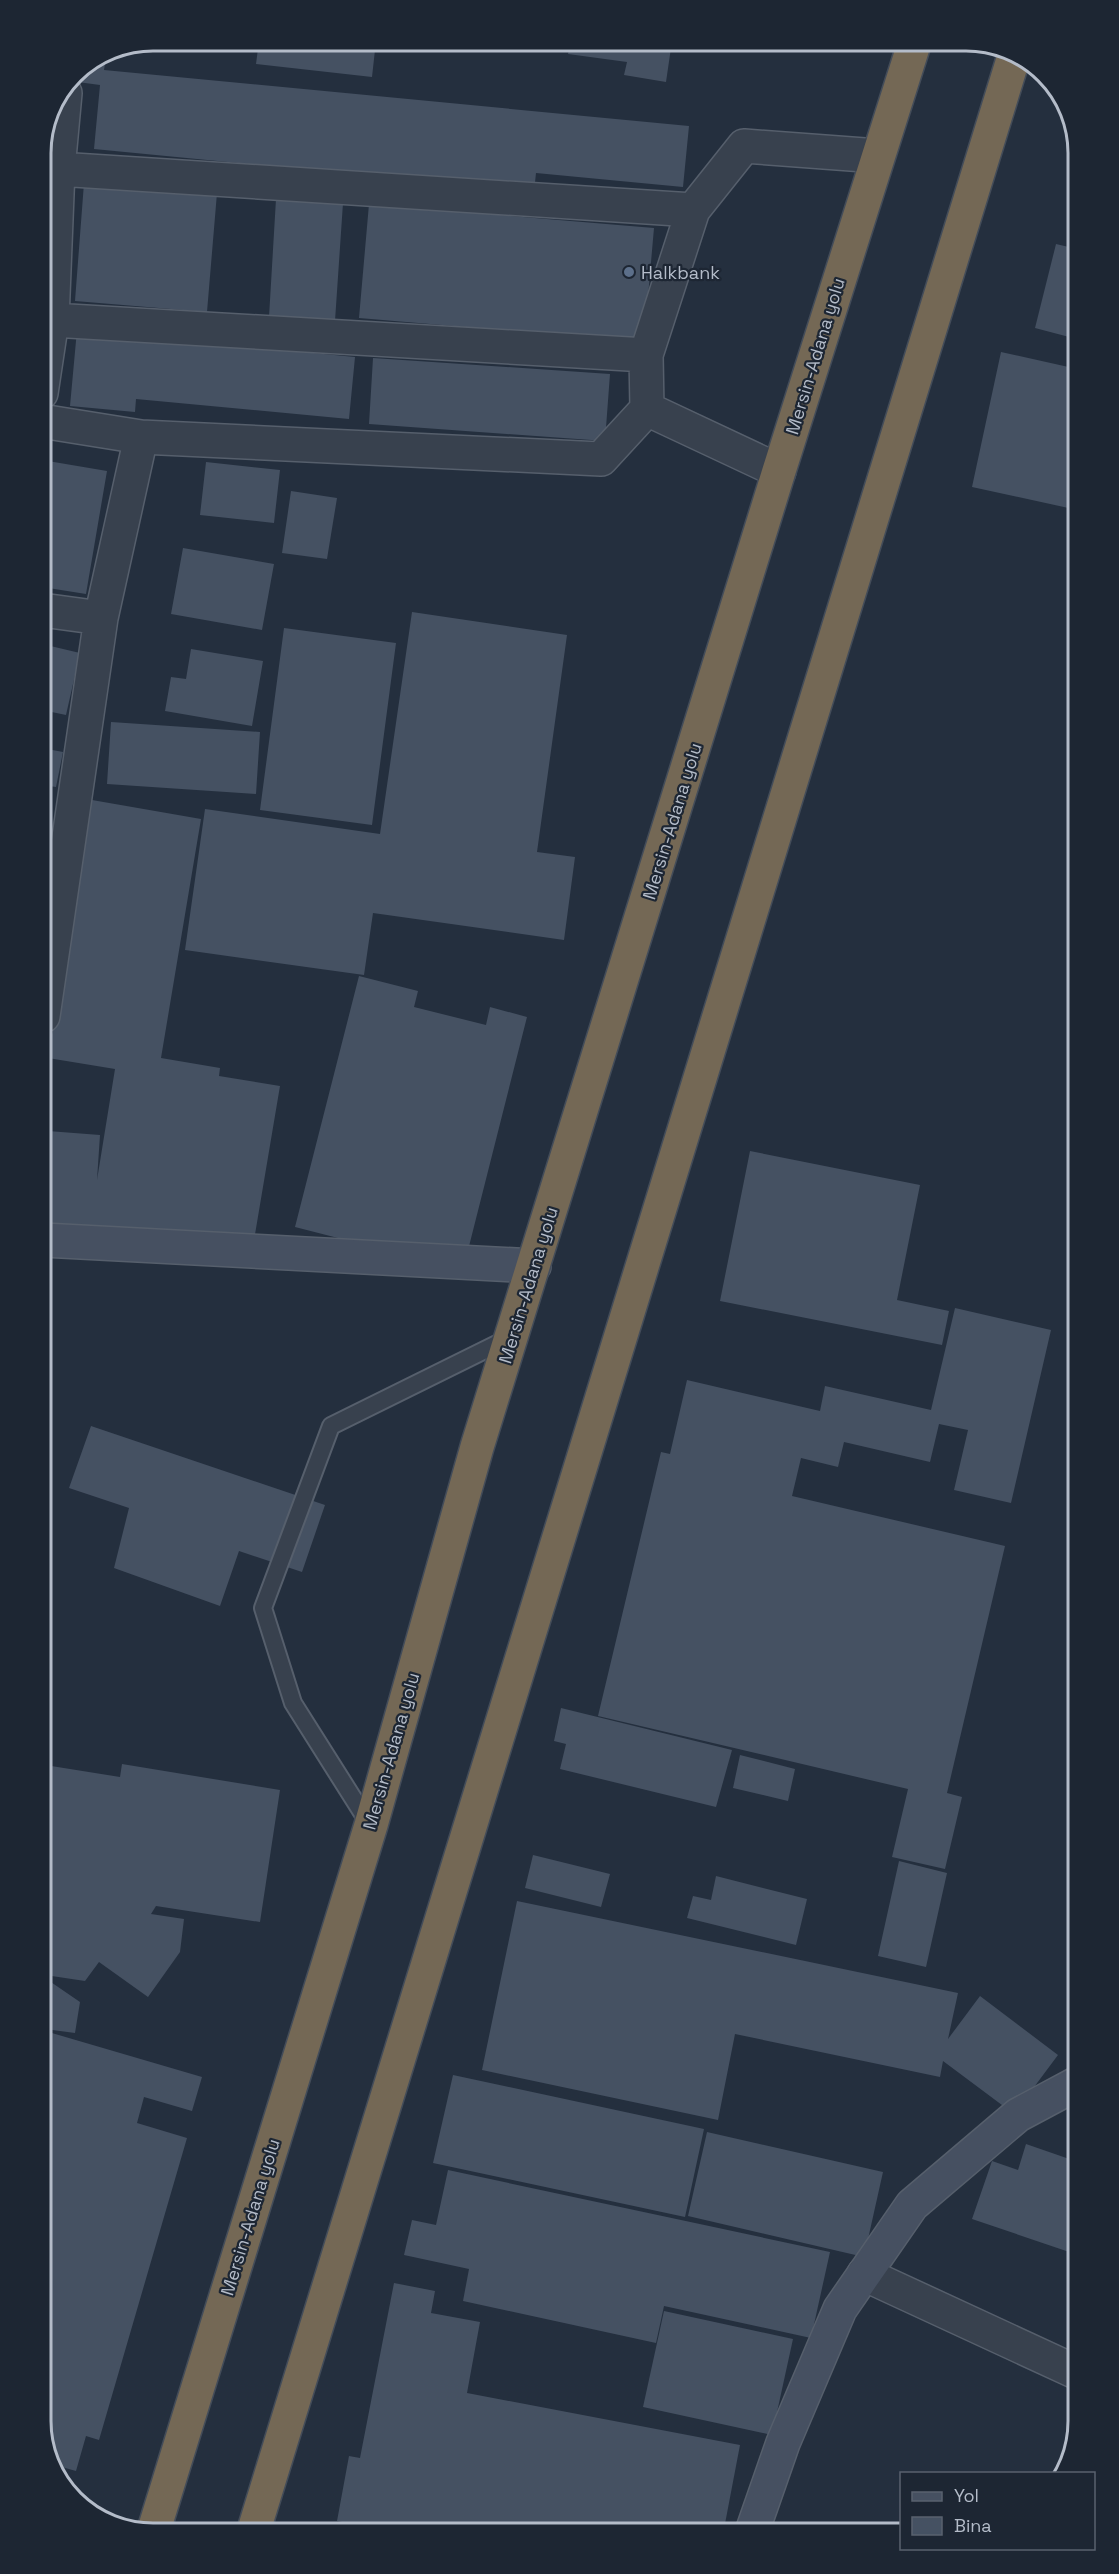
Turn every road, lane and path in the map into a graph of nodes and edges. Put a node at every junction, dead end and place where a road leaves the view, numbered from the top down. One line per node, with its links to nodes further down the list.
1 (912, 51): 4 (highway, Mersin-Adana yolu)
2 (1012, 63): 25 (highway)
3 (64, 103): 5 (street)
4 (878, 156): 6 (street); 13 (highway, Mersin-Adana yolu)
5 (58, 169): 6 (street); 7 (street)
6 (693, 210): 9 (street)
7 (52, 320): 8 (street); 9 (street)
8 (51, 327)
9 (646, 355): 10 (street)
10 (647, 409): 12 (street); 13 (street)
11 (51, 423): 12 (street)
12 (141, 437): 15 (street)
13 (779, 471): 18 (highway, Mersin-Adana yolu)
14 (51, 611): 15 (street)
15 (101, 618): 16 (street)
16 (51, 961)
17 (51, 1240): 18 (street)
18 (534, 1266): 19 (highway, Mersin-Adana yolu)
19 (512, 1337): 20 (highway, Mersin-Adana yolu); 20 (lane)
20 (370, 1826): 24 (highway, Mersin-Adana yolu)
21 (1068, 2088): 22 (street)
22 (864, 2274): 23 (street); 26 (street)
23 (1068, 2368)
24 (156, 2523)
25 (256, 2523)
26 (755, 2523)

